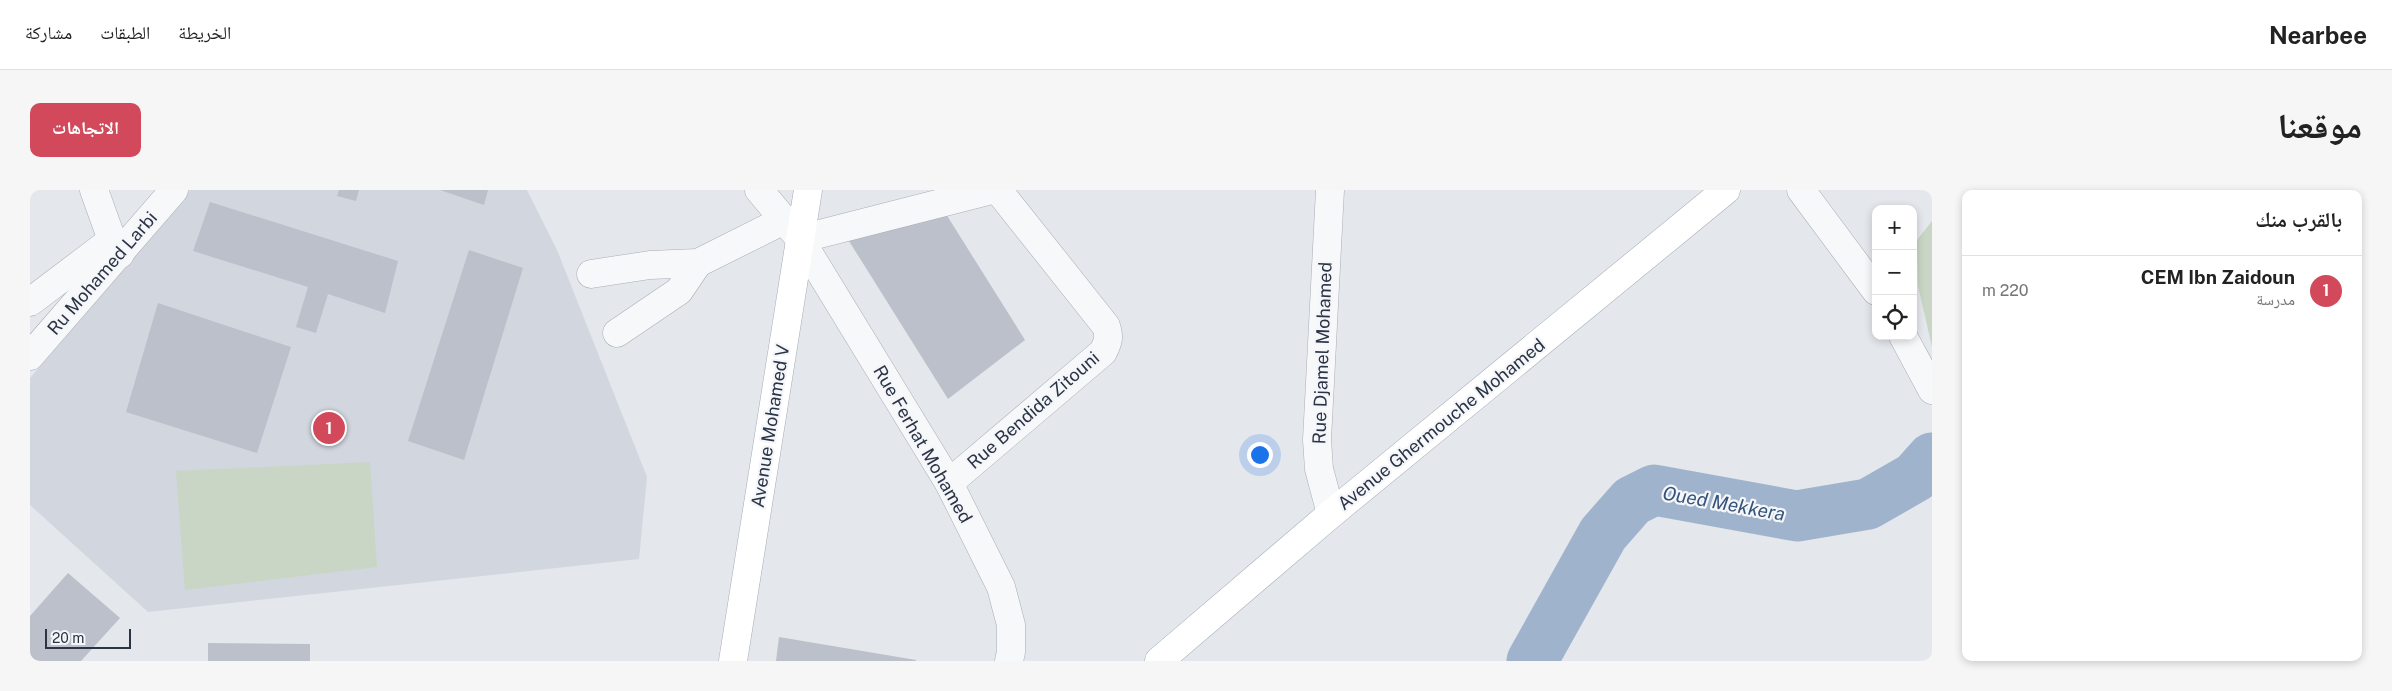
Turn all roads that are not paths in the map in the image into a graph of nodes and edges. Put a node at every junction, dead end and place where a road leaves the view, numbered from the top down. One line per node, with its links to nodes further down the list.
1 (94, 190): 11 (street)
2 (174, 190): 11 (street, Ru Mohamed Larbi)
3 (759, 190): 10 (street, Rue Ferhat Mohamed)
4 (808, 190): 10 (main road, Avenue Mohamed V)
5 (992, 190): 10 (street)
6 (998, 190): 20 (street, Rue Bendida Zitouni)
7 (1330, 190): 21 (street, Rue Djamel Mohamed)
8 (1726, 190): 21 (main road, Avenue Ghermouche Mohamed)
9 (1802, 190): 14 (street)
10 (793, 229): 12 (street); 20 (street, Rue Ferhat Mohamed); 22 (main road, Avenue Mohamed V)
11 (116, 247): 15 (street); 18 (street, Ru Mohamed Larbi)
12 (698, 263): 13 (street); 16 (street)
13 (591, 274)
14 (1872, 286)
15 (30, 302)
16 (617, 333)
17 (1905, 340): 19 (street)
18 (30, 356)
19 (1931, 387)
20 (948, 483): 23 (street, Rue Ferhat Mohamed)
21 (1331, 514): 24 (main road, Avenue Ghermouche Mohamed)
22 (733, 661)
23 (1009, 661)
24 (1159, 661)

